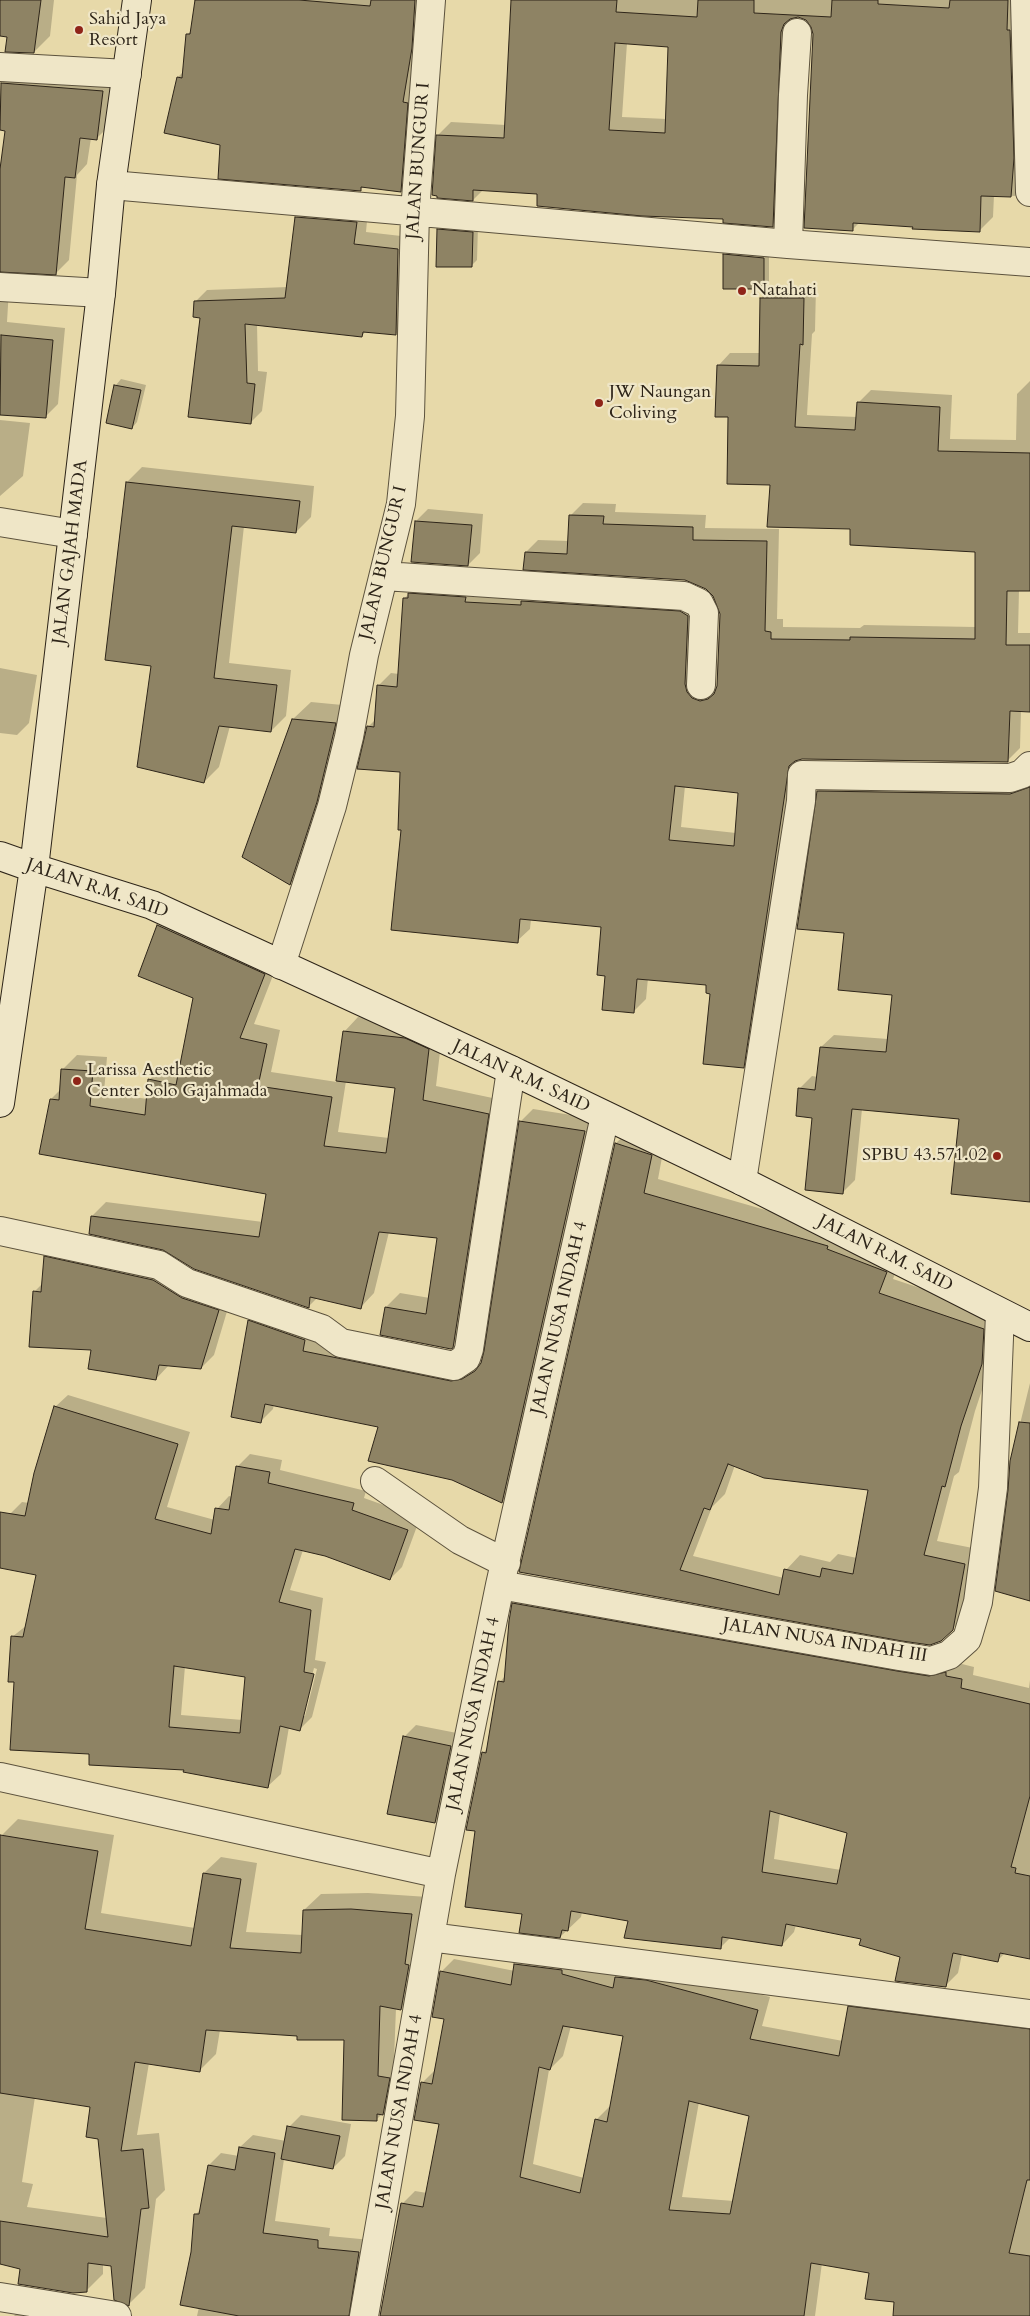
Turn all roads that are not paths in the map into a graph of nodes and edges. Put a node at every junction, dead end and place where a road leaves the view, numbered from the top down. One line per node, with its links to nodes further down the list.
1 (137, 0): 6 (street, JALAN GAJAH MADA)
2 (431, 0): 10 (street, JALAN BUNGUR I)
3 (1025, 0): 7 (street)
4 (797, 33): 11 (street)
5 (0, 67): 6 (street)
6 (127, 74): 8 (street, JALAN GAJAH MADA)
7 (1029, 80): 9 (street)
8 (111, 185): 10 (street); 14 (street, JALAN GAJAH MADA)
9 (1030, 192)
10 (415, 212): 11 (street); 17 (street, JALAN BUNGUR I)
11 (788, 244): 12 (street)
12 (1030, 262)
13 (0, 286): 14 (street)
14 (101, 293): 16 (street, JALAN GAJAH MADA)
15 (0, 522): 16 (street)
16 (73, 534): 21 (street, JALAN GAJAH MADA)
17 (384, 576): 18 (street); 22 (street, JALAN BUNGUR I)
18 (701, 685)
19 (1030, 766): 26 (street)
20 (0, 856): 21 (street, JALAN R.M. SAID)
21 (34, 868): 22 (street, JALAN R.M. SAID); 24 (street, JALAN GAJAH MADA)
22 (281, 965): 23 (street, JALAN R.M. SAID)
23 (511, 1070): 25 (street, JALAN R.M. SAID); 27 (street)
24 (0, 1103)
25 (605, 1116): 26 (street, JALAN R.M. SAID); 31 (street, JALAN NUSA INDAH 4)
26 (742, 1181): 28 (street, JALAN R.M. SAID)
27 (0, 1230)
28 (1000, 1312): 29 (street, JALAN R.M. SAID); 31 (street, JALAN NUSA INDAH III)
29 (1030, 1327)
30 (375, 1481): 31 (street, JALAN NUSA INDAH III)
31 (503, 1574): 33 (street, JALAN NUSA INDAH 4)
32 (0, 1777): 33 (street)
33 (441, 1874): 34 (street, JALAN NUSA INDAH 4)
34 (430, 1937): 35 (street); 38 (street, JALAN NUSA INDAH 4)
35 (1030, 2014)
36 (0, 2297): 37 (street)
37 (117, 2316)
38 (364, 2316)

